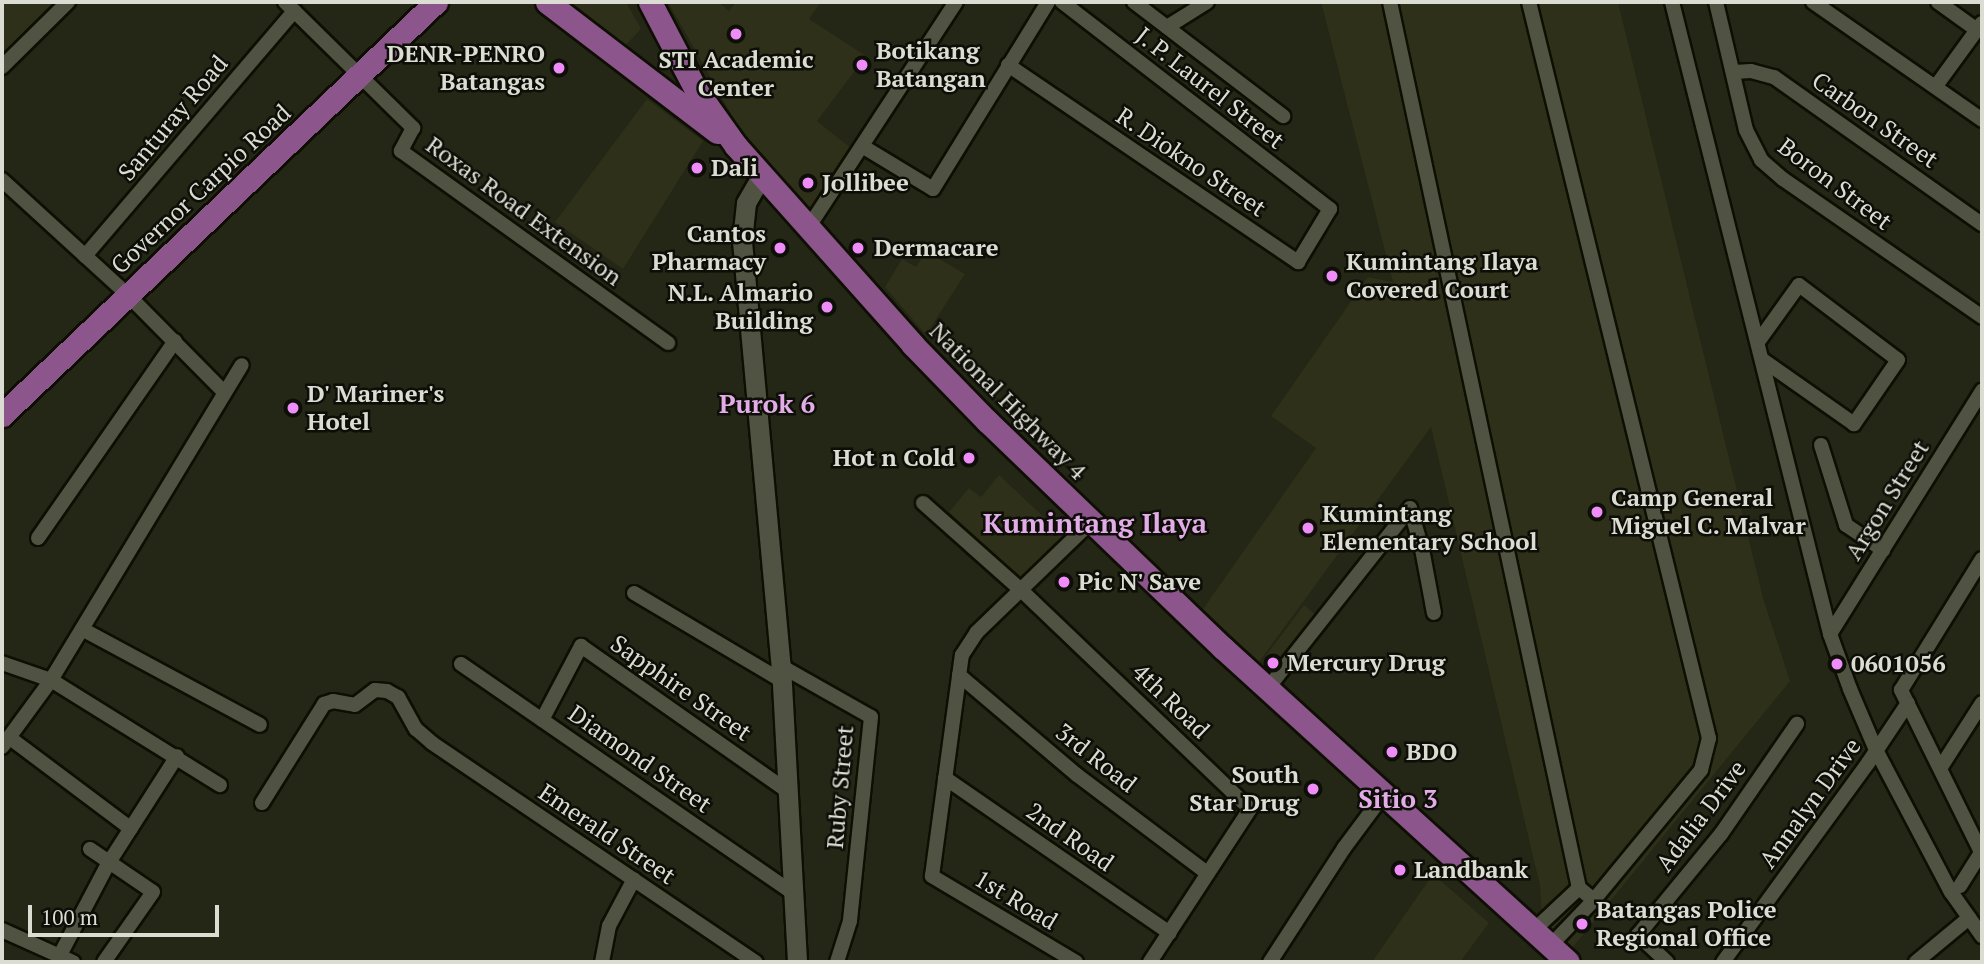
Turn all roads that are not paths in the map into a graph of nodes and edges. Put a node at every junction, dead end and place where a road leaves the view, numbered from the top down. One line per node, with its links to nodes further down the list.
1 (68, 2): 20 (street)
2 (436, 2): 23 (main road, Governor Carpio Road)
3 (547, 2): 25 (main road)
4 (956, 2): 29 (street)
5 (1048, 2): 19 (street)
6 (1062, 2): 32 (street, J. P. Laurel Street)
7 (1134, 2): 17 (street)
8 (1207, 2): 17 (street)
9 (1390, 2): 84 (street)
10 (1529, 2): 86 (street)
11 (1672, 2): 39 (street)
12 (1716, 2): 21 (street, Boron Street)
13 (1813, 2): 24 (street)
14 (1938, 2): 18 (street)
15 (653, 4): 22 (main road, National Highway 4)
16 (290, 6): 23 (street); 35 (street, Santuray Road)
17 (1167, 27): 26 (street)
18 (1979, 27): 24 (street)
19 (1008, 65): 29 (street); 32 (street, R. Diokno Street)
20 (2, 68)
21 (1734, 72): 33 (street, Carbon Street); 37 (street, Boron Street)
22 (688, 75): 25 (main road); 28 (main road, National Highway 4)
23 (360, 76): 36 (main road, Governor Carpio Road); 40 (street, Roxas Road Extension)
24 (1936, 86): 27 (street)
25 (667, 94): 28 (main road)
26 (1283, 116)
27 (1982, 120)
28 (736, 146): 30 (main road, National Highway 4)
29 (862, 146): 34 (street)
30 (762, 175): 34 (main road, National Highway 4); 59 (street)
31 (2, 180): 35 (street)
32 (1330, 209)
33 (1982, 224)
34 (808, 228): 48 (main road, National Highway 4)
35 (85, 256): 36 (street)
36 (127, 294): 38 (street); 45 (main road, Governor Carpio Road)
37 (1982, 317)
38 (175, 341): 44 (street); 49 (street)
39 (1758, 342): 41 (street); 41 (street)
40 (668, 343)
41 (1763, 360): 56 (street)
42 (242, 365): 44 (street)
43 (1982, 391): 50 (street, Argon Street)
44 (224, 393): 55 (street)
45 (2, 415)
46 (1821, 445): 50 (street)
47 (923, 503): 52 (street, 4th Road)
48 (1092, 521): 52 (street); 62 (main road, National Highway 4)
49 (38, 538)
50 (1883, 550): 56 (street, Argon Street)
51 (1982, 559): 63 (street)
52 (1020, 589): 60 (street); 81 (street, 4th Road)
53 (634, 593): 59 (street)
54 (1434, 613): 62 (street)
55 (82, 629): 61 (street); 67 (street)
56 (1830, 634): 69 (street)
57 (2, 663): 61 (street)
58 (461, 664): 65 (street, Diamond Street)
59 (781, 674): 74 (street); 96 (street, Ruby Street)
60 (959, 675): 72 (street); 81 (street, 3rd Road)
61 (51, 680): 68 (street); 70 (street)
62 (1268, 688): 75 (main road, National Highway 4)
63 (1908, 703): 69 (street, Annalyn Drive); 71 (street)
64 (1982, 703): 71 (street)
65 (542, 720): 74 (street, Sapphire Street); 85 (street, Diamond Street)
66 (1797, 724): 101 (street, Adalia Drive)
67 (260, 725)
68 (6, 743): 77 (street)
69 (1877, 750): 87 (street); 102 (street, Annalyn Drive)
70 (177, 756): 73 (street); 77 (street)
71 (1941, 767): 79 (street)
72 (945, 778): 89 (street, 2nd Road); 97 (street, 1st Road)
73 (220, 785)
74 (789, 792): 85 (street)
75 (1385, 793): 90 (main road, National Highway 4); 99 (street)
76 (262, 803): 82 (street, Emerald Street)
77 (131, 829): 80 (street)
78 (90, 849): 80 (street)
79 (1982, 851): 83 (street)
80 (108, 864): 91 (street); 92 (street)
81 (1208, 873): 89 (street, 4th Road)
82 (634, 879): 93 (street); 94 (street, Emerald Street)
83 (1960, 886)
84 (1579, 888): 86 (street); 90 (street)
85 (792, 892): 95 (street)
86 (1594, 900): 90 (street)
87 (1978, 927): 103 (street)
88 (2, 930): 91 (street)
89 (1170, 933): 98 (street, 4th Road)
90 (1542, 938): 100 (main road, National Highway 4)
91 (67, 959)
92 (104, 962)
93 (602, 962)
94 (756, 962)
95 (797, 962)
96 (837, 962)
97 (1076, 962)
98 (1150, 962)
99 (1270, 962)
100 (1568, 962)
101 (1667, 962)
102 (1723, 962)
103 (1916, 962)

